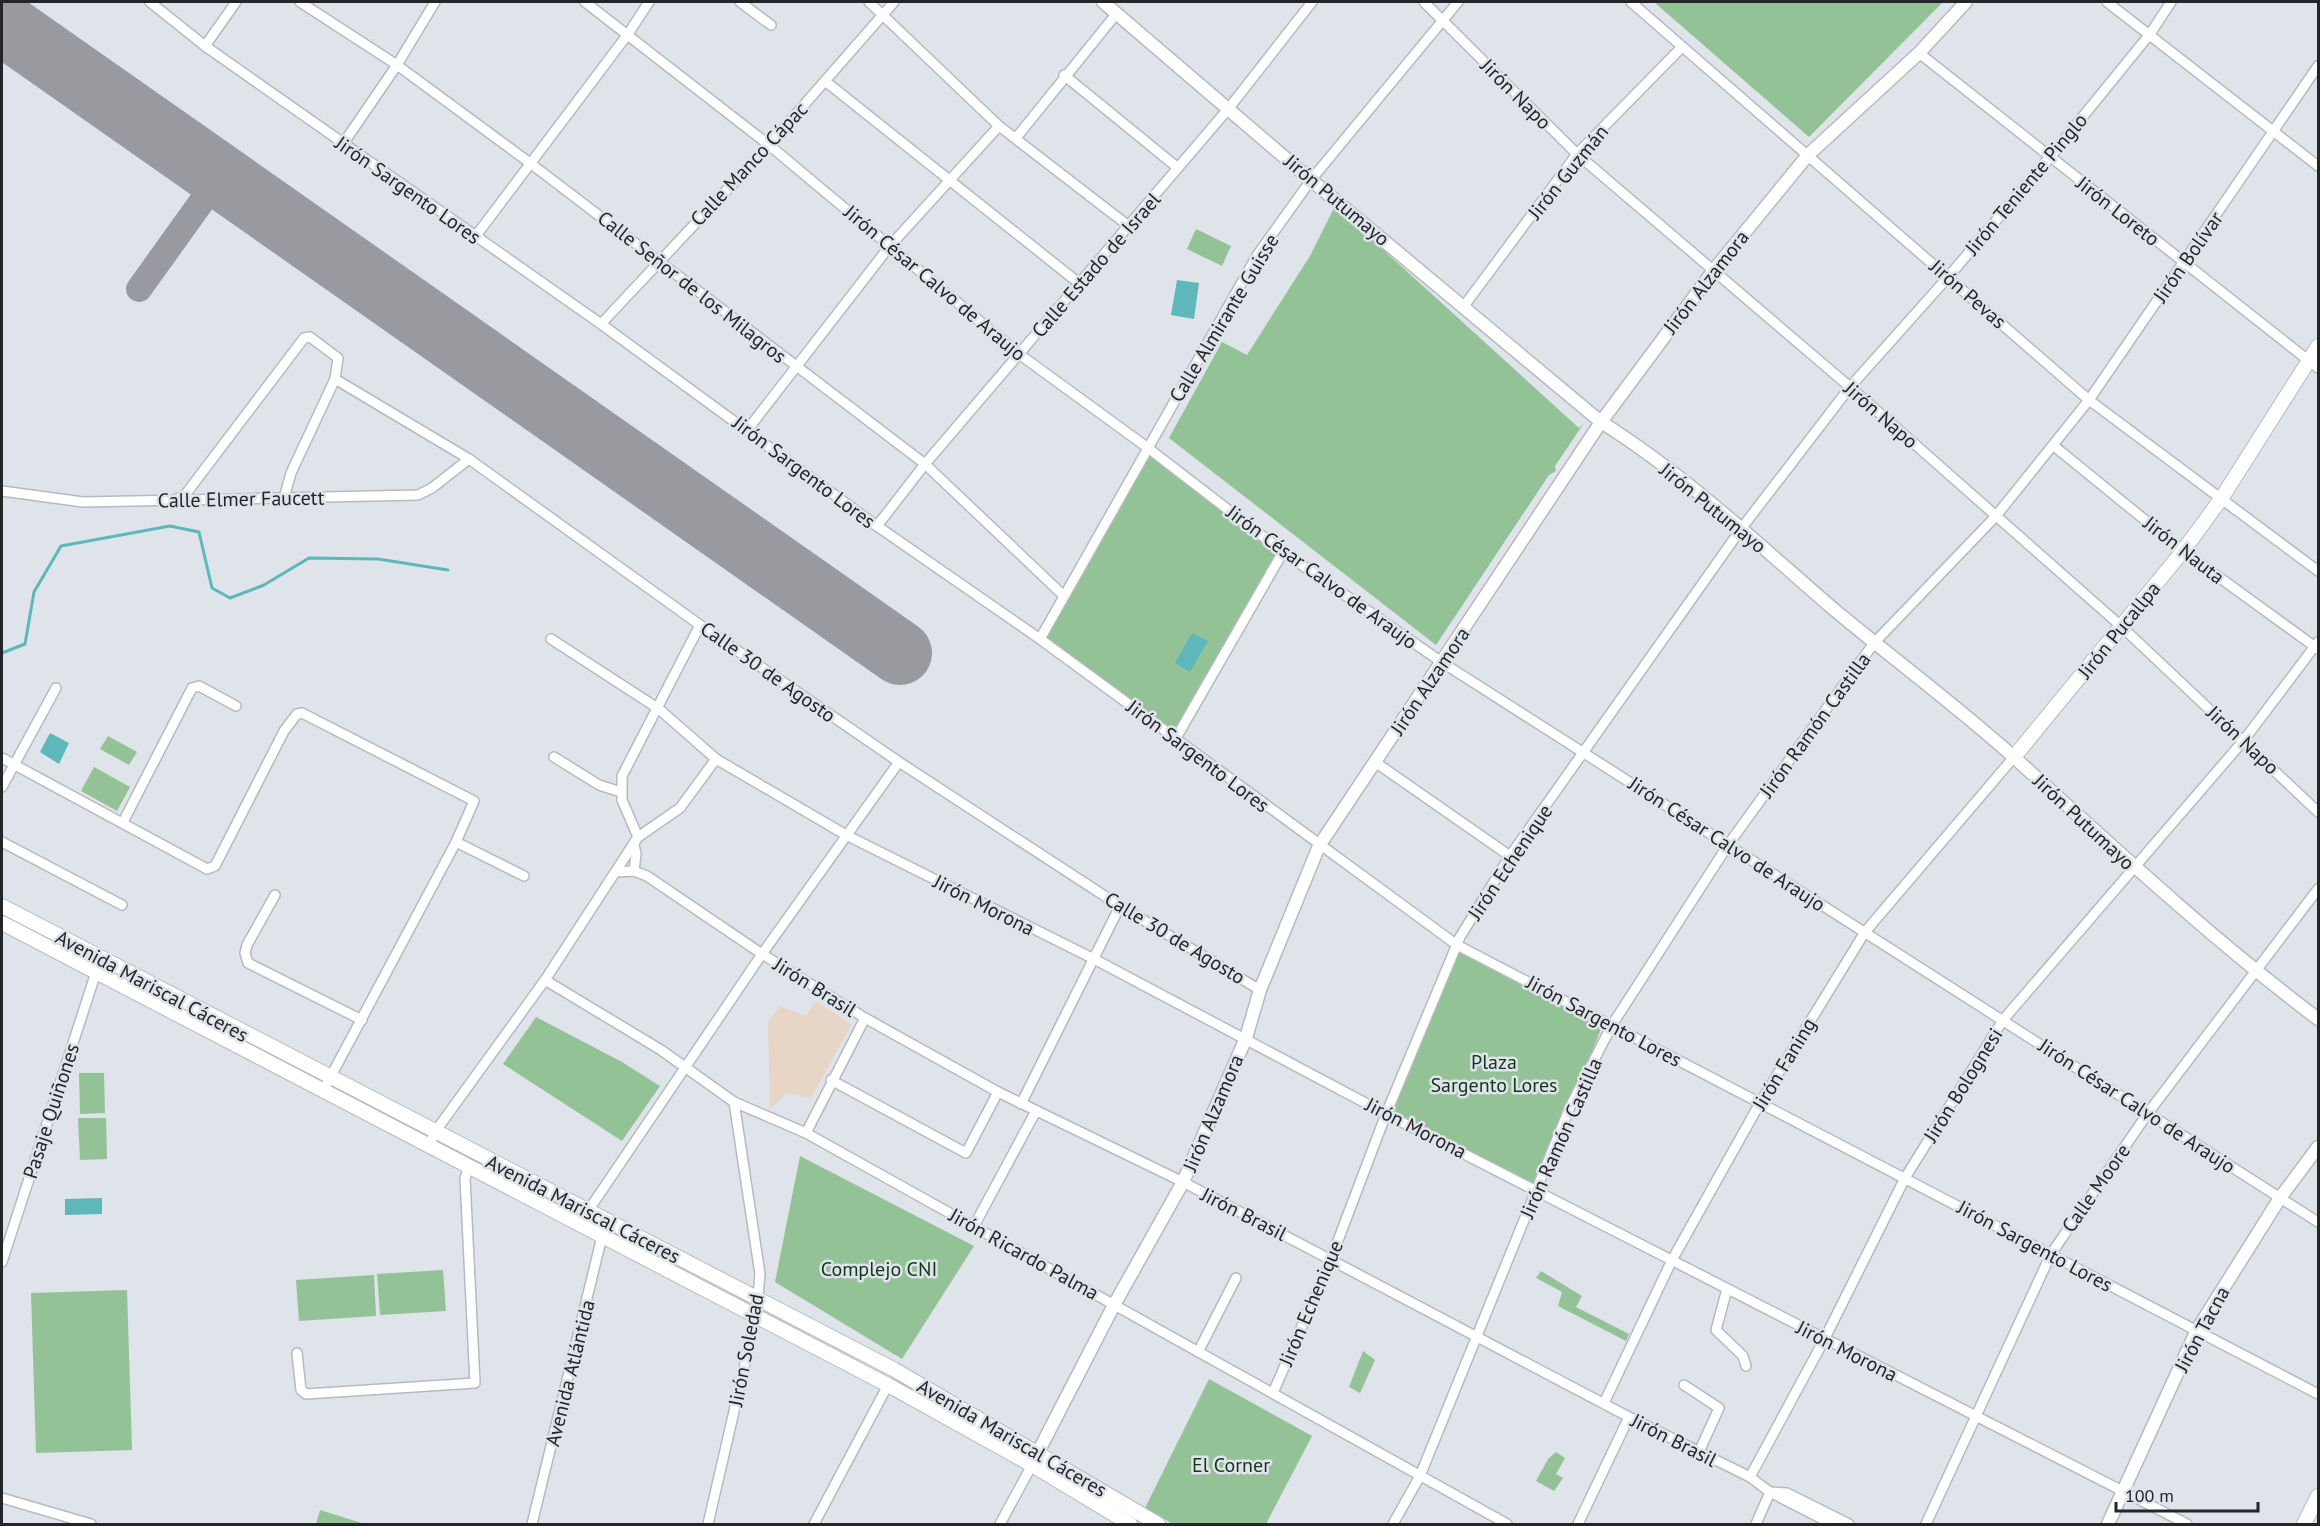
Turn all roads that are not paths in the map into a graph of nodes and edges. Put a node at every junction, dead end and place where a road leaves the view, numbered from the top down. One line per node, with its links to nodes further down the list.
1 (150, 2): 24 (street, Jirón Sargento Lores)
2 (236, 2): 24 (street)
3 (300, 2): 27 (street, Calle Señor de los Milagros)
4 (435, 2): 27 (street)
5 (585, 2): 22 (street, Jirón César Calvo de Araujo)
6 (649, 2): 22 (street)
7 (740, 2): 21 (street)
8 (869, 2): 19 (street)
9 (894, 2): 19 (street, Calle Manco Cápac)
10 (1104, 2): 18 (street, Jirón Putumayo)
11 (1312, 2): 31 (street, Calle Estado de Israel)
12 (1424, 2): 20 (street, Jirón Napo)
13 (1458, 2): 20 (street, Calle Almirante Guisse)
14 (1631, 2): 25 (street, Jirón Pevas)
15 (1966, 2): 26 (street, Jirón Alzamora)
16 (2107, 2): 23 (street)
17 (2171, 2): 23 (street, Jirón Teniente Pinglo)
18 (1117, 13): 29 (street); 31 (street, Jirón Putumayo)
19 (884, 14): 30 (street, Calle Manco Cápac); 32 (street)
20 (1442, 20): 37 (street, Jirón Napo); 44 (street, Calle Almirante Guisse)
21 (771, 25)
22 (628, 34): 36 (street, Jirón César Calvo de Araujo); 40 (street)
23 (2150, 34): 33 (street); 39 (street, Jirón Teniente Pinglo)
24 (205, 46): 35 (street, Jirón Sargento Lores)
25 (1682, 47): 37 (street, Jirón Guzmán); 38 (street, Jirón Pevas)
26 (1919, 52): 38 (street, Jirón Alzamora); 39 (street, Jirón Loreto)
27 (397, 65): 35 (street); 40 (street, Calle Señor de los Milagros)
28 (2319, 66): 33 (street, Jirón Bolívar)
29 (1064, 75): 34 (street); 42 (street)
30 (825, 81): 36 (street, Calle Manco Cápac); 43 (street)
31 (1229, 108): 42 (street, Calle Estado de Israel); 44 (street, Jirón Putumayo)
32 (999, 126): 34 (street); 43 (street)
33 (2273, 132): 41 (street); 49 (street, Jirón Bolívar)
34 (1016, 138): 45 (street)
35 (343, 144): 46 (street, Jirón Sargento Lores)
36 (768, 145): 47 (street, Jirón César Calvo de Araujo); 48 (street, Calle Manco Cápac)
37 (1577, 154): 50 (street, Jirón Napo); 53 (street, Jirón Guzmán)
38 (1808, 155): 50 (street, Jirón Alzamora); 51 (street, Jirón Pevas)
39 (2050, 157): 49 (street, Jirón Loreto); 51 (street, Jirón Teniente Pinglo)
40 (530, 163): 46 (street); 48 (street, Calle Señor de los Milagros)
41 (2319, 166)
42 (1179, 168): 45 (street, Calle Estado de Israel)
43 (951, 180): 47 (street); 52 (street)
44 (1311, 180): 53 (street, Jirón Putumayo); 65 (street, Calle Almirante Guisse)
45 (1130, 227): 52 (street, Calle Estado de Israel)
46 (475, 237): 54 (street, Jirón Sargento Lores)
47 (889, 247): 56 (street, Jirón César Calvo de Araujo); 58 (street)
48 (660, 261): 54 (street, Calle Manco Cápac); 58 (street, Calle Señor de los Milagros)
49 (2183, 263): 57 (street, Jirón Loreto); 61 (street, Jirón Bolívar)
50 (1714, 270): 60 (street, Jirón Napo); 62 (street, Jirón Alzamora)
51 (1949, 276): 60 (street, Jirón Teniente Pinglo); 61 (street, Jirón Pevas)
52 (1080, 284): 56 (street, Calle Estado de Israel)
53 (1464, 306): 62 (street, Jirón Putumayo)
54 (601, 324): 63 (street, Jirón Sargento Lores)
55 (2319, 346): 57 (main road, Jirón Pucallpa)
56 (1019, 354): 65 (street, Jirón César Calvo de Araujo); 67 (street, Calle Estado de Israel)
57 (2313, 364): 71 (main road, Jirón Pucallpa)
58 (795, 366): 63 (street); 67 (street, Calle Señor de los Milagros)
59 (335, 379): 66 (street, Calle 30 de Agosto); 70 (street); 72 (street)
60 (1850, 387): 73 (street, Jirón Napo); 75 (street, Jirón Echenique)
61 (2089, 400): 64 (street, Jirón Bolívar); 71 (street, Jirón Pevas)
62 (1600, 422): 75 (street, Jirón Putumayo); 86 (street, Jirón Alzamora)
63 (748, 429): 74 (street, Jirón Sargento Lores)
64 (2054, 446): 73 (street, Jirón Ramón Castilla); 76 (street, Jirón Nauta)
65 (1148, 448): 77 (street, Jirón César Calvo de Araujo); 79 (street, Calle Almirante Guisse)
66 (469, 459): 70 (street, Calle Elmer Faucett); 80 (street, Calle 30 de Agosto)
67 (925, 464): 74 (street, Calle Estado de Israel); 79 (street, Calle Señor de los Milagros)
68 (2, 483): 69 (street)
69 (2, 492): 72 (street, Calle Elmer Faucett)
70 (284, 498): 72 (street, Calle Elmer Faucett)
71 (2221, 499): 76 (main road, Jirón Pucallpa); 78 (street, Jirón Pevas)
72 (172, 501)
73 (1996, 516): 81 (street, Jirón Napo); 84 (street, Jirón Ramón Castilla)
74 (877, 526): 83 (street, Jirón Sargento Lores)
75 (1741, 529): 84 (street, Jirón Putumayo); 92 (street, Jirón Echenique)
76 (2183, 551): 81 (main road, Jirón Pucallpa); 85 (street, Jirón Nauta)
77 (1283, 552): 86 (street, Jirón César Calvo de Araujo); 90 (street)
78 (2319, 571)
79 (1064, 596): 83 (street, Calle Almirante Guisse)
80 (700, 625): 89 (street); 97 (street, Calle 30 de Agosto)
81 (2122, 627): 91 (street, Jirón Napo); 95 (main road, Jirón Pucallpa)
82 (551, 639): 89 (street, Jirón Morona)
83 (1040, 639): 90 (street, Jirón Sargento Lores)
84 (1874, 643): 95 (street, Jirón Putumayo); 108 (street, Jirón Ramón Castilla)
85 (2317, 646): 91 (street, Jirón Bolognesi)
86 (1443, 663): 92 (street, Jirón César Calvo de Araujo); 98 (street, Jirón Alzamora)
87 (56, 688): 99 (street)
88 (236, 706): 103 (street)
89 (659, 709): 96 (street, Jirón Morona); 101 (street)
90 (1176, 738): 109 (street, Jirón Sargento Lores)
91 (2244, 740): 102 (street, Jirón Napo); 111 (street, Jirón Bolognesi)
92 (1585, 753): 108 (street, Jirón César Calvo de Araujo); 110 (street, Jirón Echenique)
93 (554, 757): 101 (street)
94 (2, 758): 99 (street)
95 (2014, 758): 111 (street, Jirón Putumayo); 121 (street, Jirón Faning)
96 (716, 759): 104 (street, Jirón Morona); 105 (street)
97 (899, 762): 104 (street); 119 (street, Calle 30 de Agosto)
98 (1375, 762): 109 (street, Jirón Alzamora); 110 (street)
99 (13, 765): 100 (street); 103 (street)
100 (2, 787)
101 (621, 792): 105 (street)
102 (2319, 812)
103 (123, 822): 107 (street)
104 (846, 835): 123 (street); 124 (street, Jirón Morona)
105 (636, 841): 112 (street); 113 (street)
106 (2, 842): 117 (street)
107 (456, 843): 114 (street); 131 (street)
108 (1728, 845): 121 (street, Jirón César Calvo de Araujo); 133 (street, Jirón Ramón Castilla)
109 (1320, 846): 122 (street, Jirón Sargento Lores); 128 (street, Jirón Alzamora)
110 (1510, 856): 122 (street, Jirón Echenique)
111 (2135, 869): 126 (street, Jirón Putumayo); 132 (street, Jirón Bolognesi)
112 (634, 871): 113 (street); 123 (street, Jirón Brasil)
113 (616, 872): 127 (street)
114 (524, 876)
115 (2319, 889): 126 (street, Calle Moore)
116 (275, 895): 131 (street)
117 (122, 905)
118 (2, 906): 125 (main road, Avenida Mariscal Cáceres)
119 (1120, 906): 124 (street); 128 (street, Calle 30 de Agosto)
120 (2, 924): 125 (main road, Avenida Mariscal Cáceres)
121 (1865, 932): 132 (street, Jirón César Calvo de Araujo); 140 (street, Jirón Faning)
122 (1457, 945): 133 (street, Jirón Sargento Lores); 144 (street, Jirón Echenique)
123 (762, 954): 129 (street, Jirón Brasil); 135 (street)
124 (1094, 959): 134 (street, Jirón Morona); 141 (street)
125 (98, 966): 137 (main road, Avenida Mariscal Cáceres); 163 (street, Pasaje Quiñones)
126 (2256, 972): 130 (street, Jirón Putumayo); 143 (street, Calle Moore)
127 (545, 980): 135 (street, Jirón Ricardo Palma); 145 (street)
128 (1260, 990): 134 (street, Jirón Alzamora)
129 (865, 1018): 136 (street); 138 (street, Jirón Brasil)
130 (2319, 1019)
131 (362, 1020): 137 (street)
132 (2003, 1020): 143 (street, Jirón César Calvo de Araujo); 150 (street, Jirón Bolognesi)
133 (1612, 1025): 140 (street, Jirón Sargento Lores); 152 (street, Jirón Ramón Castilla)
134 (1246, 1038): 144 (street, Jirón Morona); 151 (street, Jirón Alzamora)
135 (685, 1068): 139 (street, Jirón Ricardo Palma); 154 (street)
136 (831, 1080): 138 (street); 146 (street)
137 (327, 1085): 145 (main road, Avenida Mariscal Cáceres); 147 (main road, Avenida Mariscal Cáceres)
138 (998, 1092): 141 (street, Jirón Brasil)
139 (734, 1102): 146 (street, Jirón Ricardo Palma); 166 (street, Jirón Soledad)
140 (1760, 1103): 150 (street, Jirón Sargento Lores); 162 (street, Jirón Faning)
141 (1021, 1104): 142 (street, Jirón Brasil)
142 (1036, 1111): 151 (street, Jirón Brasil); 158 (street)
143 (2148, 1113): 153 (street, Jirón César Calvo de Araujo); 160 (street, Calle Moore)
144 (1386, 1114): 152 (street, Jirón Morona); 161 (street, Jirón Echenique)
145 (435, 1132): 147 (street); 154 (main road, Avenida Mariscal Cáceres)
146 (807, 1133): 158 (street, Jirón Ricardo Palma)
147 (429, 1146): 149 (main road, Avenida Mariscal Cáceres)
148 (2319, 1148): 153 (street, Jirón Tacna)
149 (469, 1167): 157 (main road, Avenida Mariscal Cáceres); 173 (street)
150 (1905, 1178): 160 (street, Jirón Sargento Lores); 171 (street, Jirón Bolognesi)
151 (1183, 1182): 161 (street, Jirón Brasil); 167 (street, Jirón Alzamora)
152 (1537, 1192): 162 (street, Jirón Morona); 170 (street, Jirón Ramón Castilla)
153 (2280, 1198): 156 (street, Jirón César Calvo de Araujo); 169 (street, Jirón Tacna)
154 (588, 1211): 155 (main road, Avenida Mariscal Cáceres); 157 (street)
155 (606, 1220): 159 (street, Avenida Atlántida); 166 (main road, Avenida Mariscal Cáceres)
156 (2319, 1222)
157 (579, 1225): 159 (main road, Avenida Mariscal Cáceres)
158 (974, 1226): 167 (street, Jirón Ricardo Palma)
159 (602, 1236): 168 (main road, Avenida Mariscal Cáceres); 191 (street, Avenida Atlántida)
160 (2051, 1254): 169 (street, Jirón Sargento Lores); 180 (street, Calle Moore)
161 (1331, 1259): 170 (street, Jirón Brasil); 177 (street, Jirón Echenique)
162 (1672, 1260): 165 (street, Jirón Morona); 179 (street, Jirón Faning)
163 (2, 1262)
164 (1236, 1278): 172 (street)
165 (1727, 1289): 171 (street, Jirón Morona); 174 (street)
166 (758, 1299): 168 (street, Jirón Soledad); 183 (main road, Avenida Mariscal Cáceres)
167 (1114, 1305): 172 (street, Jirón Ricardo Palma); 183 (street, Jirón Alzamora)
168 (756, 1316): 175 (main road, Avenida Mariscal Cáceres); 192 (street, Jirón Soledad)
169 (2197, 1330): 178 (street, Jirón Sargento Lores); 186 (street, Jirón Tacna)
170 (1476, 1335): 179 (street, Jirón Brasil); 184 (street, Jirón Ramón Castilla)
171 (1824, 1340): 180 (street, Jirón Morona); 185 (street, Jirón Bolognesi)
172 (1198, 1352): 177 (street, Jirón Ricardo Palma)
173 (297, 1353)
174 (1746, 1366)
175 (888, 1385): 183 (main road, Avenida Mariscal Cáceres); 193 (street)
176 (1684, 1385): 182 (street)
177 (1273, 1393): 184 (street, Jirón Ricardo Palma)
178 (2319, 1394)
179 (1604, 1403): 181 (street, Jirón Brasil)
180 (1976, 1416): 186 (street, Jirón Morona); 203 (street, Calle Moore)
181 (1629, 1417): 182 (street, Jirón Brasil); 199 (street)
182 (1699, 1452): 185 (street, Jirón Brasil)
183 (1035, 1459): 194 (street, Jirón Alzamora); 195 (main road, Avenida Mariscal Cáceres); 196 (main road, Avenida Mariscal Cáceres)
184 (1420, 1476): 197 (street, Jirón Ramón Castilla); 198 (street, Jirón Ricardo Palma)
185 (1750, 1478): 187 (street, Jirón Brasil)
186 (2124, 1491): 204 (street, Jirón Tacna); 205 (street, Jirón Morona)
187 (1770, 1492): 200 (street); 201 (street); 202 (street, Jirón Brasil)
188 (2319, 1496): 206 (main road)
189 (2, 1498): 190 (street)
190 (91, 1524)
191 (532, 1524)
192 (708, 1524)
193 (814, 1524)
194 (1000, 1524)
195 (1130, 1524)
196 (1158, 1524)
197 (1393, 1524)
198 (1507, 1524)
199 (1578, 1524)
200 (1756, 1524)
201 (1832, 1524)
202 (1850, 1524)
203 (1926, 1524)
204 (2108, 1524)
205 (2187, 1524)
206 (2304, 1524)

